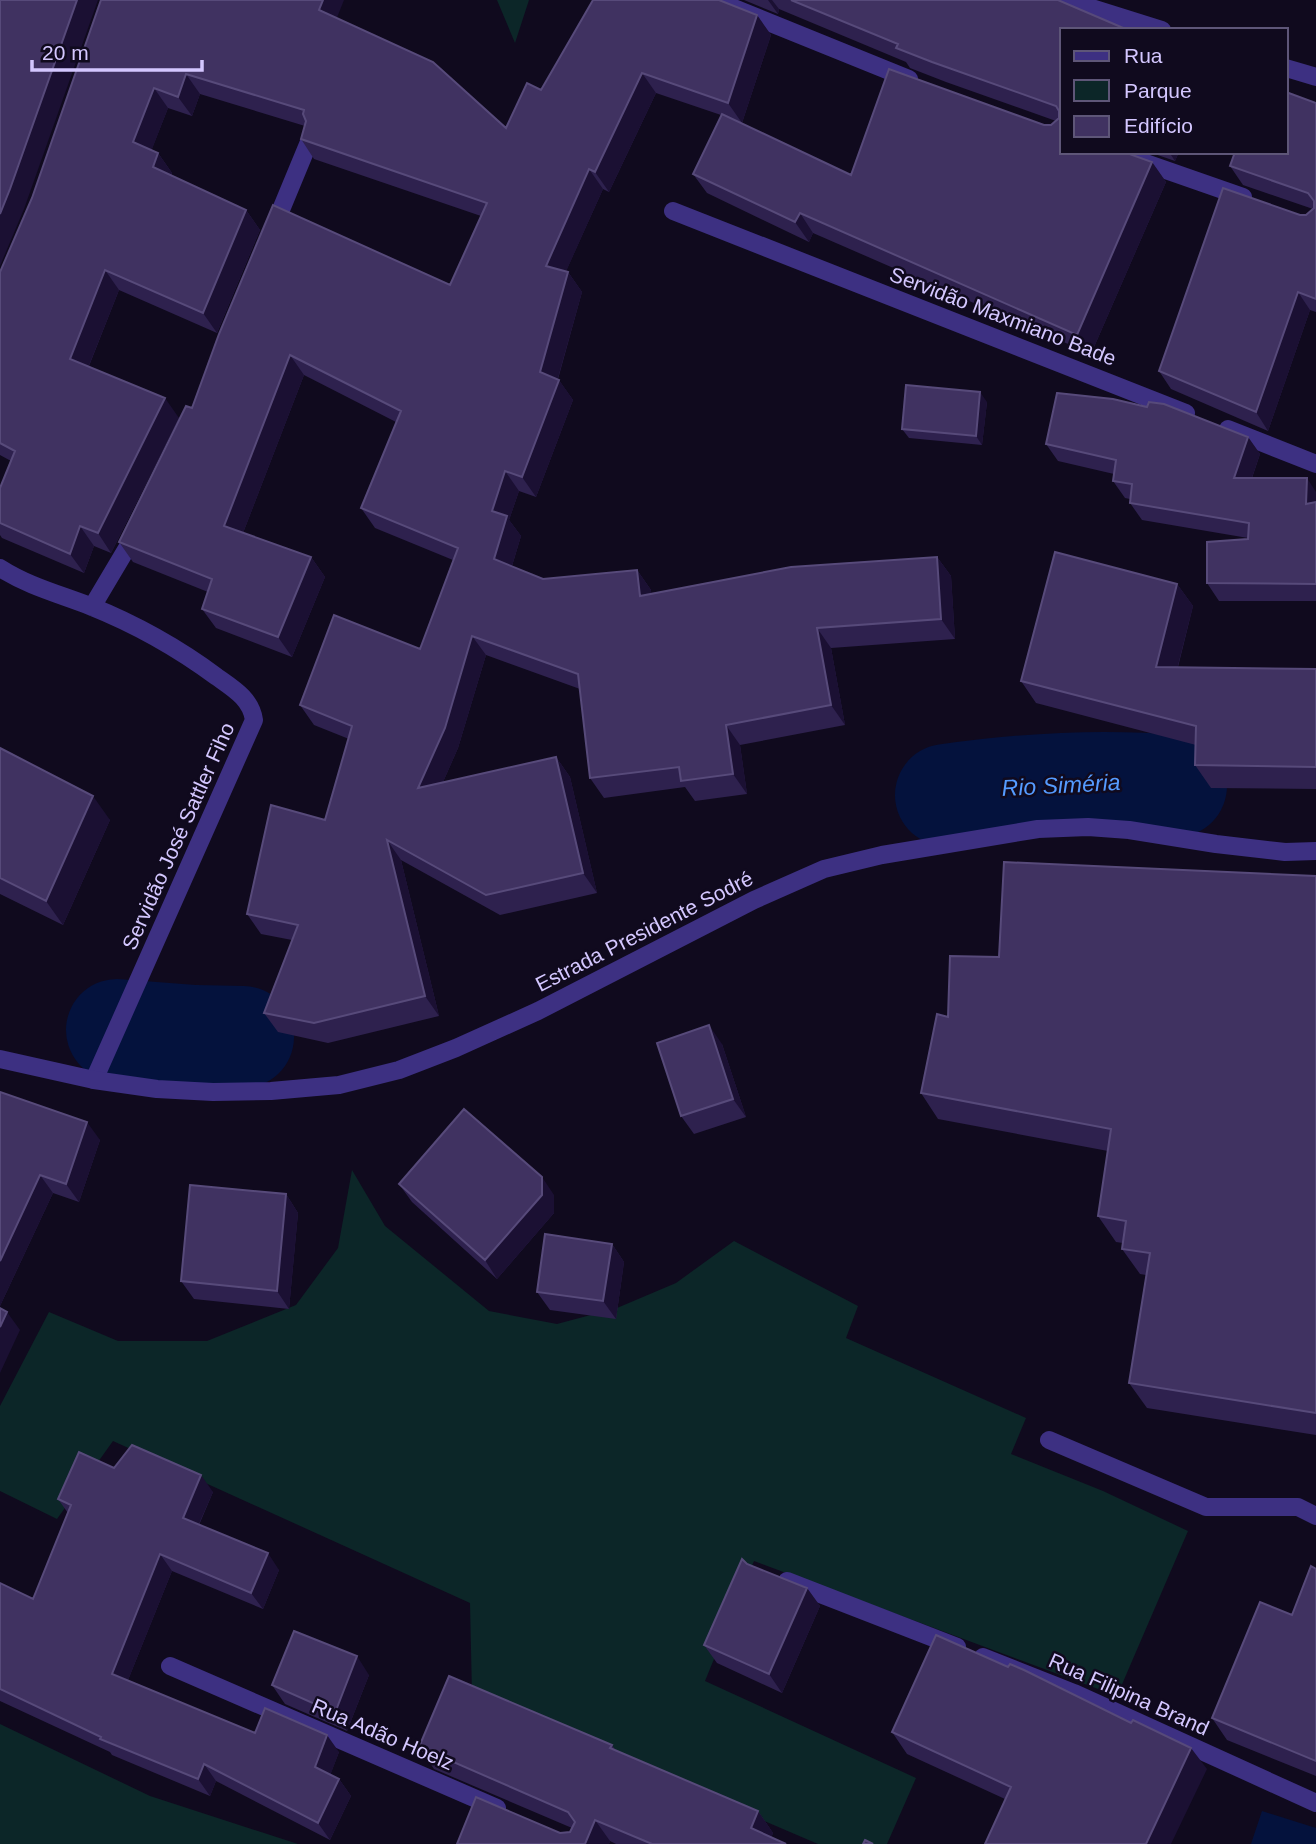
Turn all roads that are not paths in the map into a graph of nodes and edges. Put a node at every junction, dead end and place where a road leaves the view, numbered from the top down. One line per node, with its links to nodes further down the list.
1 (714, 0): 6 (street)
2 (1066, 0): 3 (street)
3 (1157, 28)
4 (1288, 69): 5 (street)
5 (1316, 77)
6 (929, 88)
7 (309, 142): 11 (street)
8 (1120, 154): 9 (street)
9 (1266, 205)
10 (673, 211): 12 (street, Servidão Maxmiano Bade)
11 (269, 240)
12 (1316, 464)
13 (146, 512): 15 (street)
14 (0, 568): 15 (street, Servidão José Sattler Fiho)
15 (92, 607): 18 (street, Servidão José Sattler Fiho)
16 (1316, 852): 18 (street, Estrada Presidente Sodré)
17 (0, 1059): 18 (street, Estrada Presidente Sodré)
18 (94, 1080)
19 (1049, 1440): 20 (street)
20 (1316, 1516)
21 (777, 1577): 23 (street, Rua Filipina Brand)
22 (170, 1667): 24 (street, Rua Adão Hoelz)
23 (1316, 1803)
24 (515, 1816)

